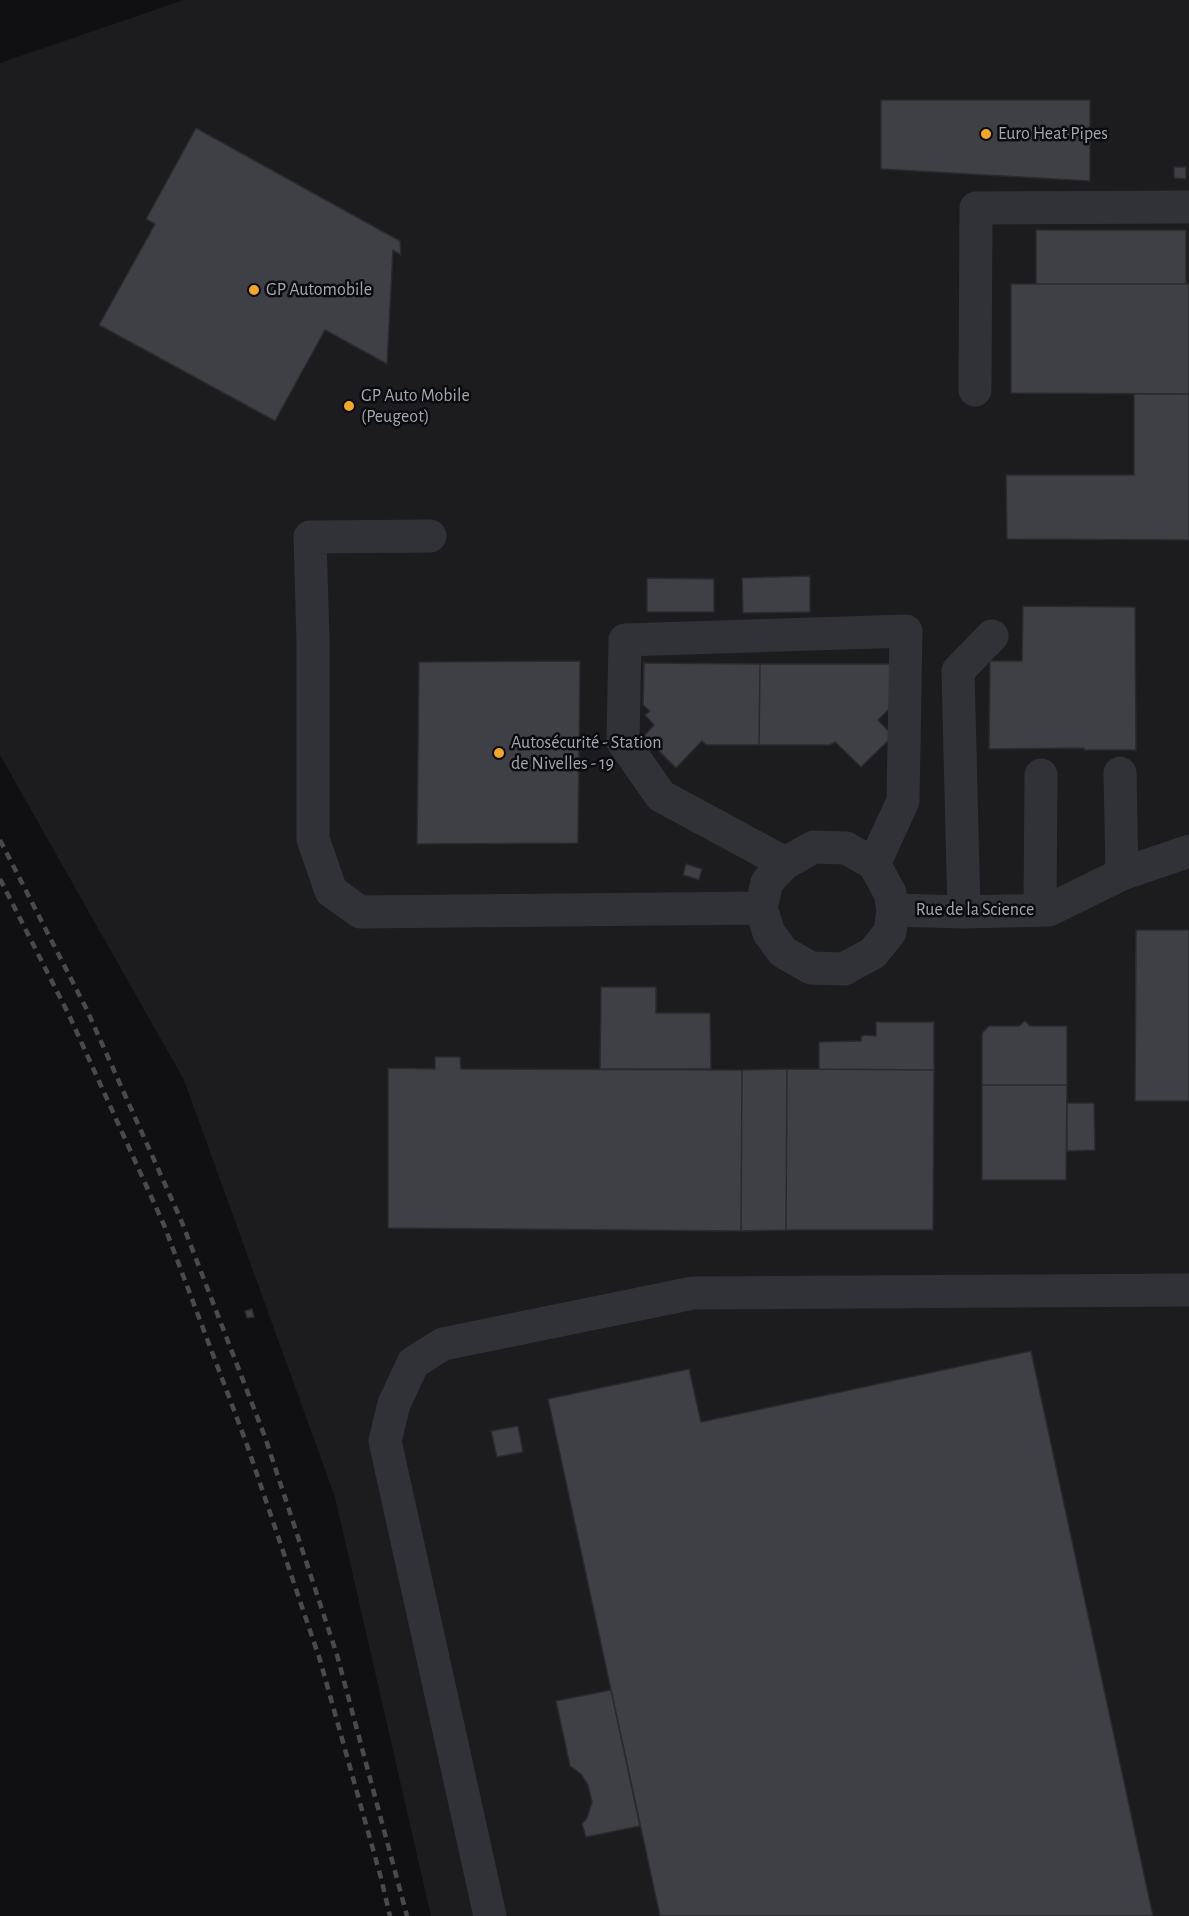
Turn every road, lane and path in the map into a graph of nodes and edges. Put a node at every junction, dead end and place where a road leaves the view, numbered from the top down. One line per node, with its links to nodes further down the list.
1 (1189, 207): 2 (street)
2 (975, 390)
3 (430, 536): 11 (street)
4 (992, 636): 14 (street)
5 (1120, 773): 10 (street)
6 (1041, 775): 13 (street)
7 (1189, 852): 10 (street, Rue de la Science)
8 (785, 863): 9 (street); 9 (street); 11 (street)
9 (874, 864): 12 (street)
10 (1122, 874): 13 (street, Rue de la Science)
11 (761, 908): 12 (street)
12 (893, 910): 14 (street, Rue de la Science)
13 (1040, 910): 14 (street, Rue de la Science)
14 (964, 912)
15 (1189, 1290): 16 (street)
16 (490, 1916)

